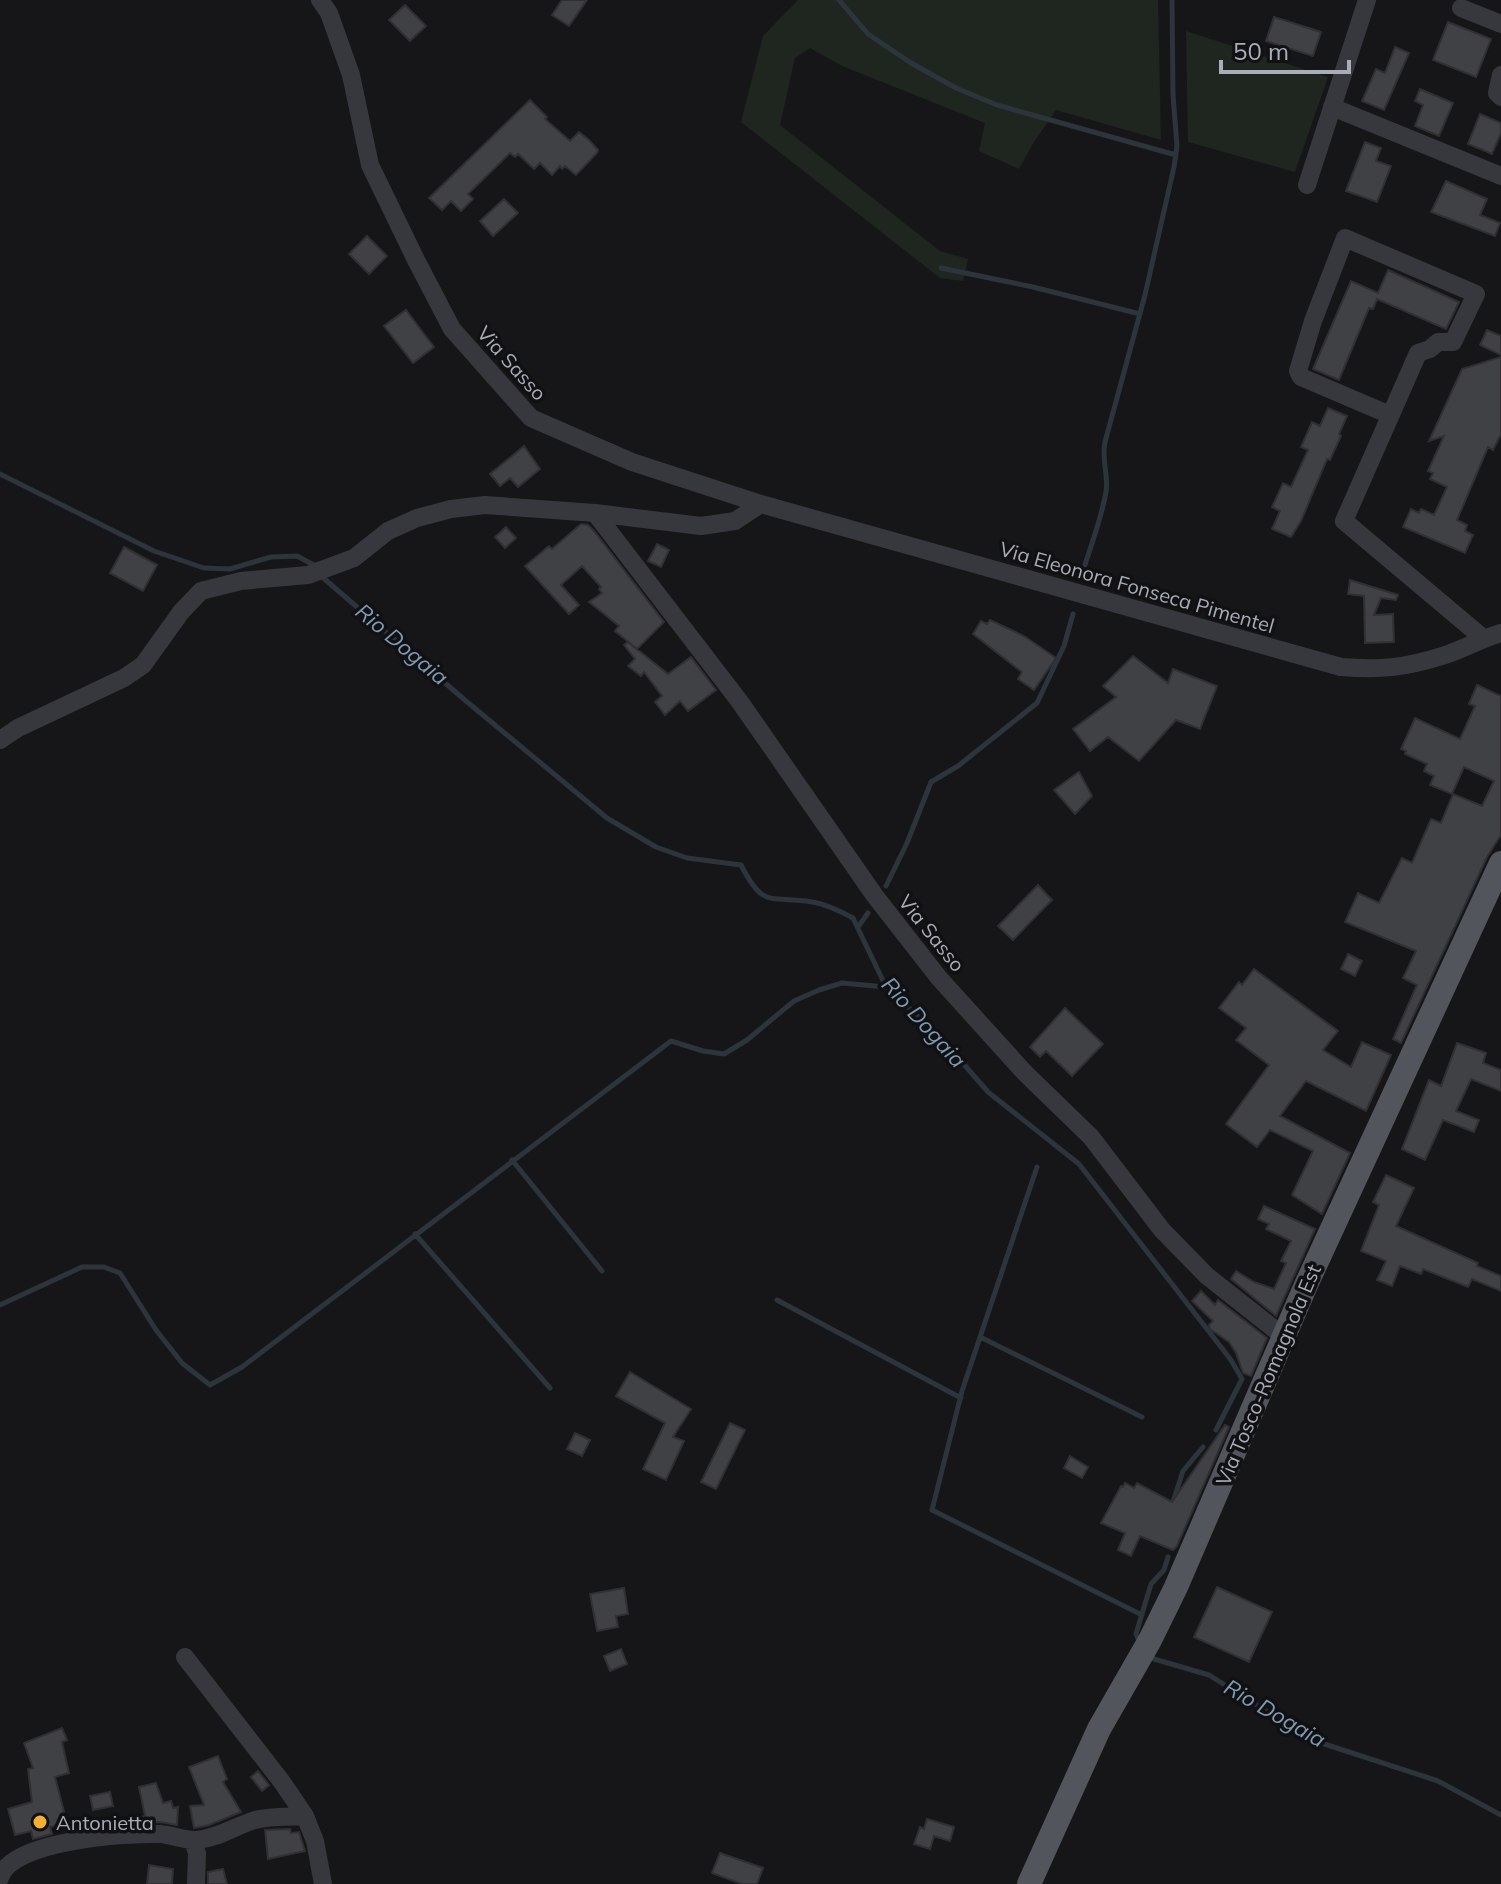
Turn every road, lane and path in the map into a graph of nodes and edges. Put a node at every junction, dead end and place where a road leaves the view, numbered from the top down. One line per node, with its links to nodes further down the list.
1 (320, 0): 11 (street, Via Sasso)
2 (1367, 0): 7 (street)
3 (1461, 8): 4 (street)
4 (1501, 24)
5 (1501, 75): 6 (street)
6 (1501, 97)
7 (1332, 107): 8 (street); 9 (street)
8 (1501, 176)
9 (1307, 185)
10 (1390, 415): 10 (street); 13 (street)
11 (761, 504): 12 (street); 13 (street, Via Eleonora Fonseca Pimentel)
12 (595, 513): 14 (street); 16 (street, Via Sasso)
13 (1492, 636)
14 (0, 740)
15 (1501, 863): 16 (main road, Via Tosco-Romagnola Est)
16 (1283, 1336): 23 (main road, Via Tosco-Romagnola Est)
17 (185, 1657): 18 (street)
18 (305, 1816): 19 (street); 22 (street)
19 (193, 1841): 20 (street); 21 (street)
20 (0, 1878)
21 (196, 1884)
22 (323, 1884)
23 (1029, 1884)

